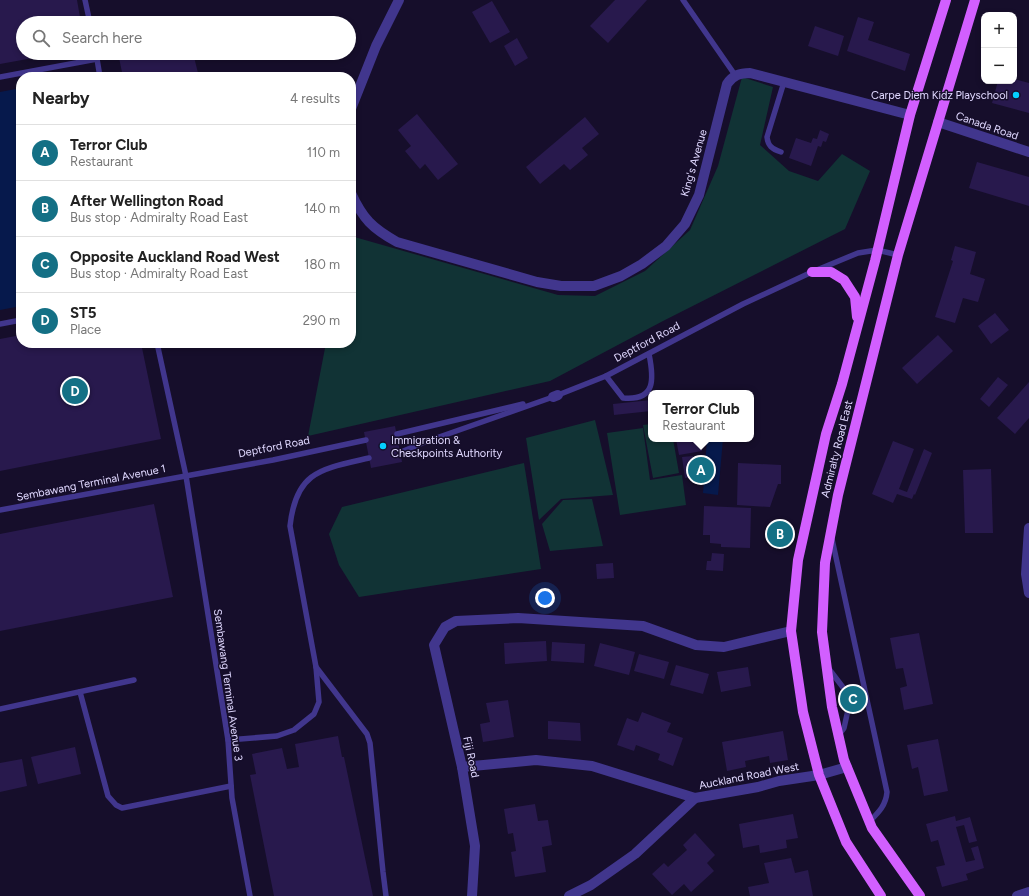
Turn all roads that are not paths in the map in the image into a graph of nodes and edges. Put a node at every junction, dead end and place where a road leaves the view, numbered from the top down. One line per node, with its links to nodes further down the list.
1 (85, 0): 6 (lane)
2 (399, 0): 15 (street)
3 (683, 0): 12 (lane)
4 (946, 0): 16 (main road, Admiralty Road East)
5 (975, 0): 17 (main road, Admiralty Road East)
6 (88, 16)
7 (78, 60): 9 (lane)
8 (97, 60): 10 (lane)
9 (23, 72)
10 (99, 72)
11 (16, 74): 13 (lane)
12 (735, 75): 14 (street); 20 (street, King's Avenue)
13 (0, 77)
14 (784, 82): 16 (street); 18 (lane)
15 (356, 96)
16 (910, 115): 21 (main road, Admiralty Road East)
17 (938, 122): 19 (street, Canada Road); 22 (main road, Admiralty Road East)
18 (781, 152)
19 (1029, 152)
20 (356, 204)
21 (877, 250): 22 (lane, Deptford Road); 23 (lane, Deptford Road); 26 (main road, Admiralty Road East)
22 (898, 255): 38 (main road, Admiralty Road East)
23 (812, 272): 26 (main road); 28 (lane, Deptford Road)
24 (16, 321): 25 (lane)
25 (0, 324)
26 (858, 325): 40 (main road, Admiralty Road East)
27 (158, 348): 35 (lane, Sembawang Terminal Avenue 3)
28 (649, 354): 29 (lane, Deptford Road); 29 (lane)
29 (606, 376): 30 (lane, Deptford Road)
30 (555, 396): 31 (lane, Deptford Road); 33 (lane)
31 (397, 434)
32 (366, 440): 35 (lane, Deptford Road)
33 (400, 452)
34 (369, 458): 42 (lane)
35 (186, 476): 36 (lane, Sembawang Terminal Avenue 1); 47 (lane, Sembawang Terminal Avenue 3)
36 (0, 510)
37 (1029, 528): 39 (street)
38 (831, 535): 41 (main road, Admiralty Road East); 53 (lane)
39 (1029, 593)
40 (791, 631): 48 (street, Fiji Road); 50 (main road, Admiralty Road East)
41 (826, 666): 46 (main road, Admiralty Road East); 46 (lane)
42 (316, 667): 47 (lane); 56 (lane)
43 (134, 680): 44 (lane)
44 (80, 692): 45 (lane); 51 (lane)
45 (0, 709)
46 (838, 737): 49 (main road, Admiralty Road East)
47 (228, 740): 51 (lane, Sembawang Terminal Avenue 3)
48 (462, 767): 52 (street); 57 (street, Fiji Road)
49 (847, 767): 50 (street, Auckland Road West); 53 (main road, Admiralty Road East)
50 (819, 775): 52 (street, Auckland Road West); 59 (main road, Admiralty Road East)
51 (231, 786): 55 (lane, Sembawang Terminal Avenue 3)
52 (695, 798): 58 (street, Auckland Road West)
53 (870, 821): 60 (main road, Admiralty Road East)
54 (1029, 892): 61 (street)
55 (250, 896)
56 (386, 896)
57 (472, 896)
58 (570, 896)
59 (881, 896)
60 (920, 896)
61 (1017, 896)

